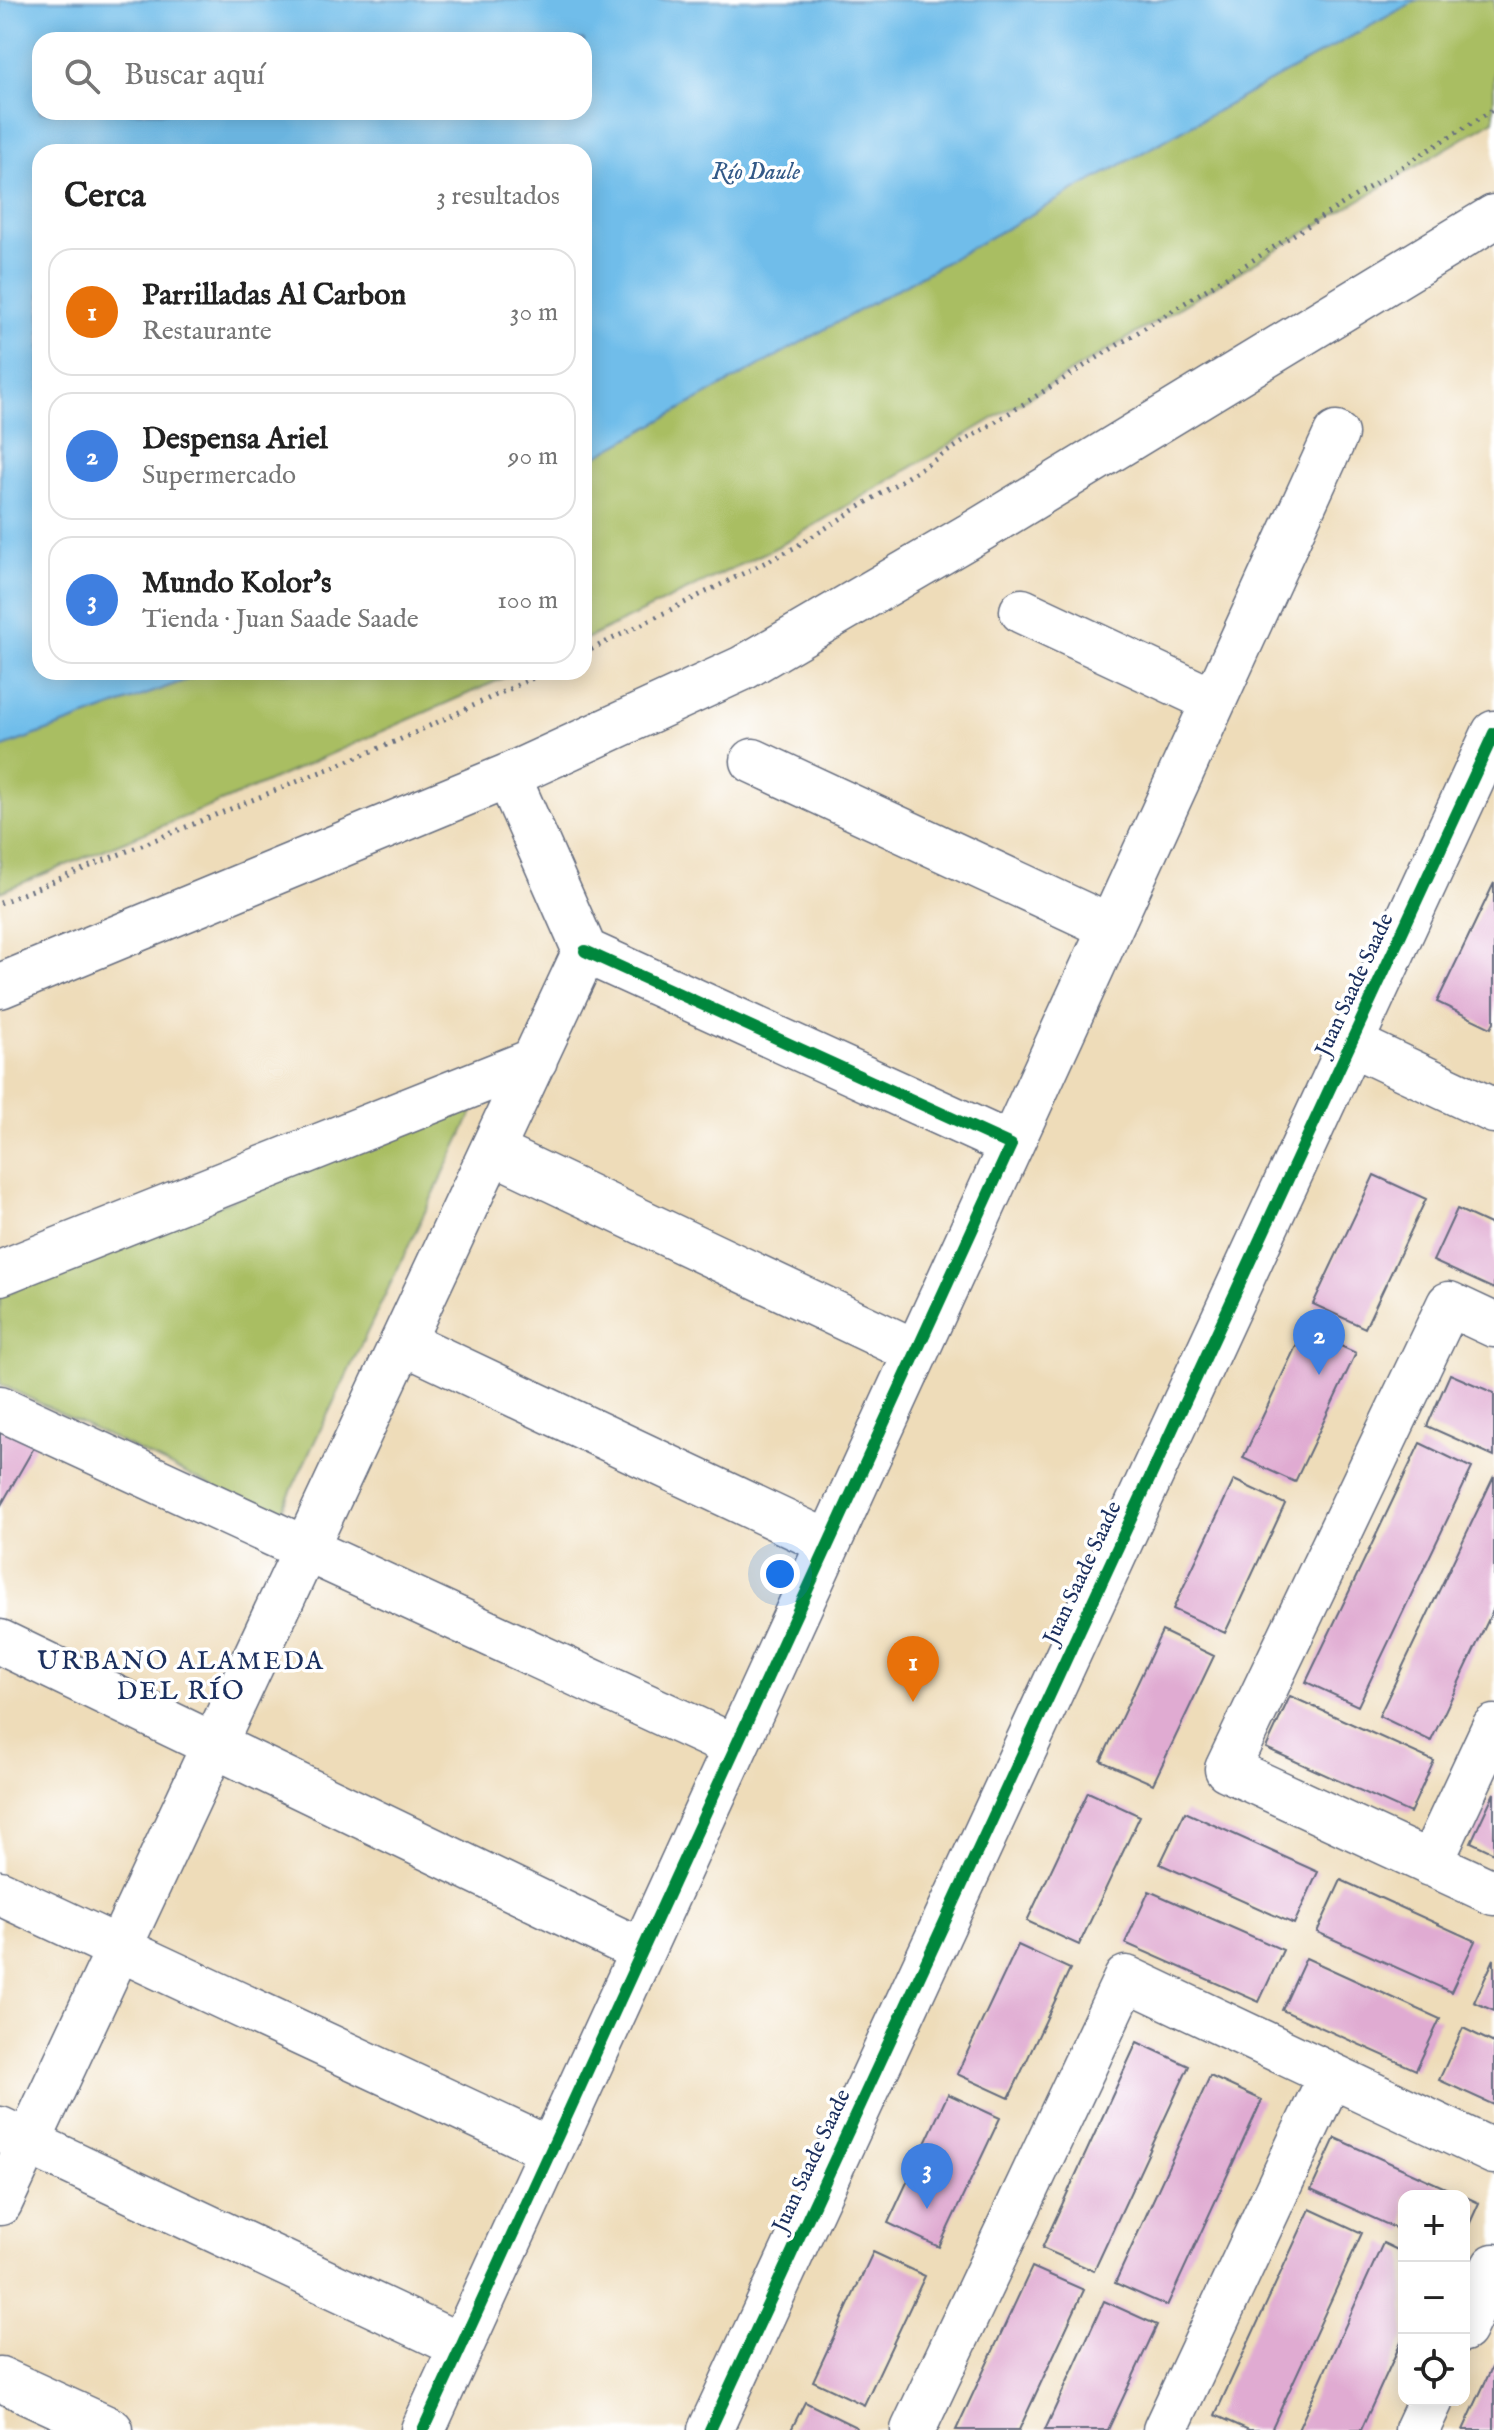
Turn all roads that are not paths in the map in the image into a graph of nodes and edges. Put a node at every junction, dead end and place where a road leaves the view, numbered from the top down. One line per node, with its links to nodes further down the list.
1 (1494, 217): 7 (street)
2 (1336, 434): 4 (street)
3 (1022, 611): 4 (street)
4 (1214, 701): 8 (street)
5 (1494, 733): 11 (street, Juan Saade Saade)
6 (753, 761): 8 (street)
7 (508, 776): 9 (street); 10 (street)
8 (1110, 927): 14 (street)
9 (585, 951): 12 (street); 14 (street)
10 (0, 986)
11 (1350, 1043): 13 (street); 44 (street, Juan Saade Saade)
12 (535, 1060): 15 (street); 16 (street)
13 (1494, 1111)
14 (1011, 1145): 19 (street)
15 (492, 1151): 18 (street); 19 (street)
16 (0, 1273)
17 (1494, 1325): 27 (street)
18 (403, 1342): 21 (street); 22 (street)
19 (916, 1352): 21 (street)
20 (0, 1408): 22 (street)
21 (829, 1543): 26 (street)
22 (306, 1549): 25 (street); 26 (street)
23 (0, 1642): 25 (street)
24 (1494, 1727): 27 (street)
25 (215, 1744): 30 (street); 31 (street)
26 (735, 1747): 31 (street)
27 (1430, 1864): 29 (street)
28 (0, 1893): 30 (street)
29 (1494, 1893)
30 (120, 1948): 33 (street); 34 (street)
31 (642, 1951): 34 (street)
32 (1331, 2075): 35 (street); 45 (street); 46 (street)
33 (14, 2136): 36 (street); 39 (street)
34 (551, 2150): 39 (street)
35 (1494, 2152)
36 (0, 2203)
37 (1494, 2266): 38 (street)
38 (1470, 2316)
39 (461, 2346): 43 (street)
40 (0, 2379): 42 (street)
41 (1428, 2406): 47 (street)
42 (111, 2430)
43 (423, 2430)
44 (710, 2430)
45 (913, 2430)
46 (1165, 2430)
47 (1417, 2430)

